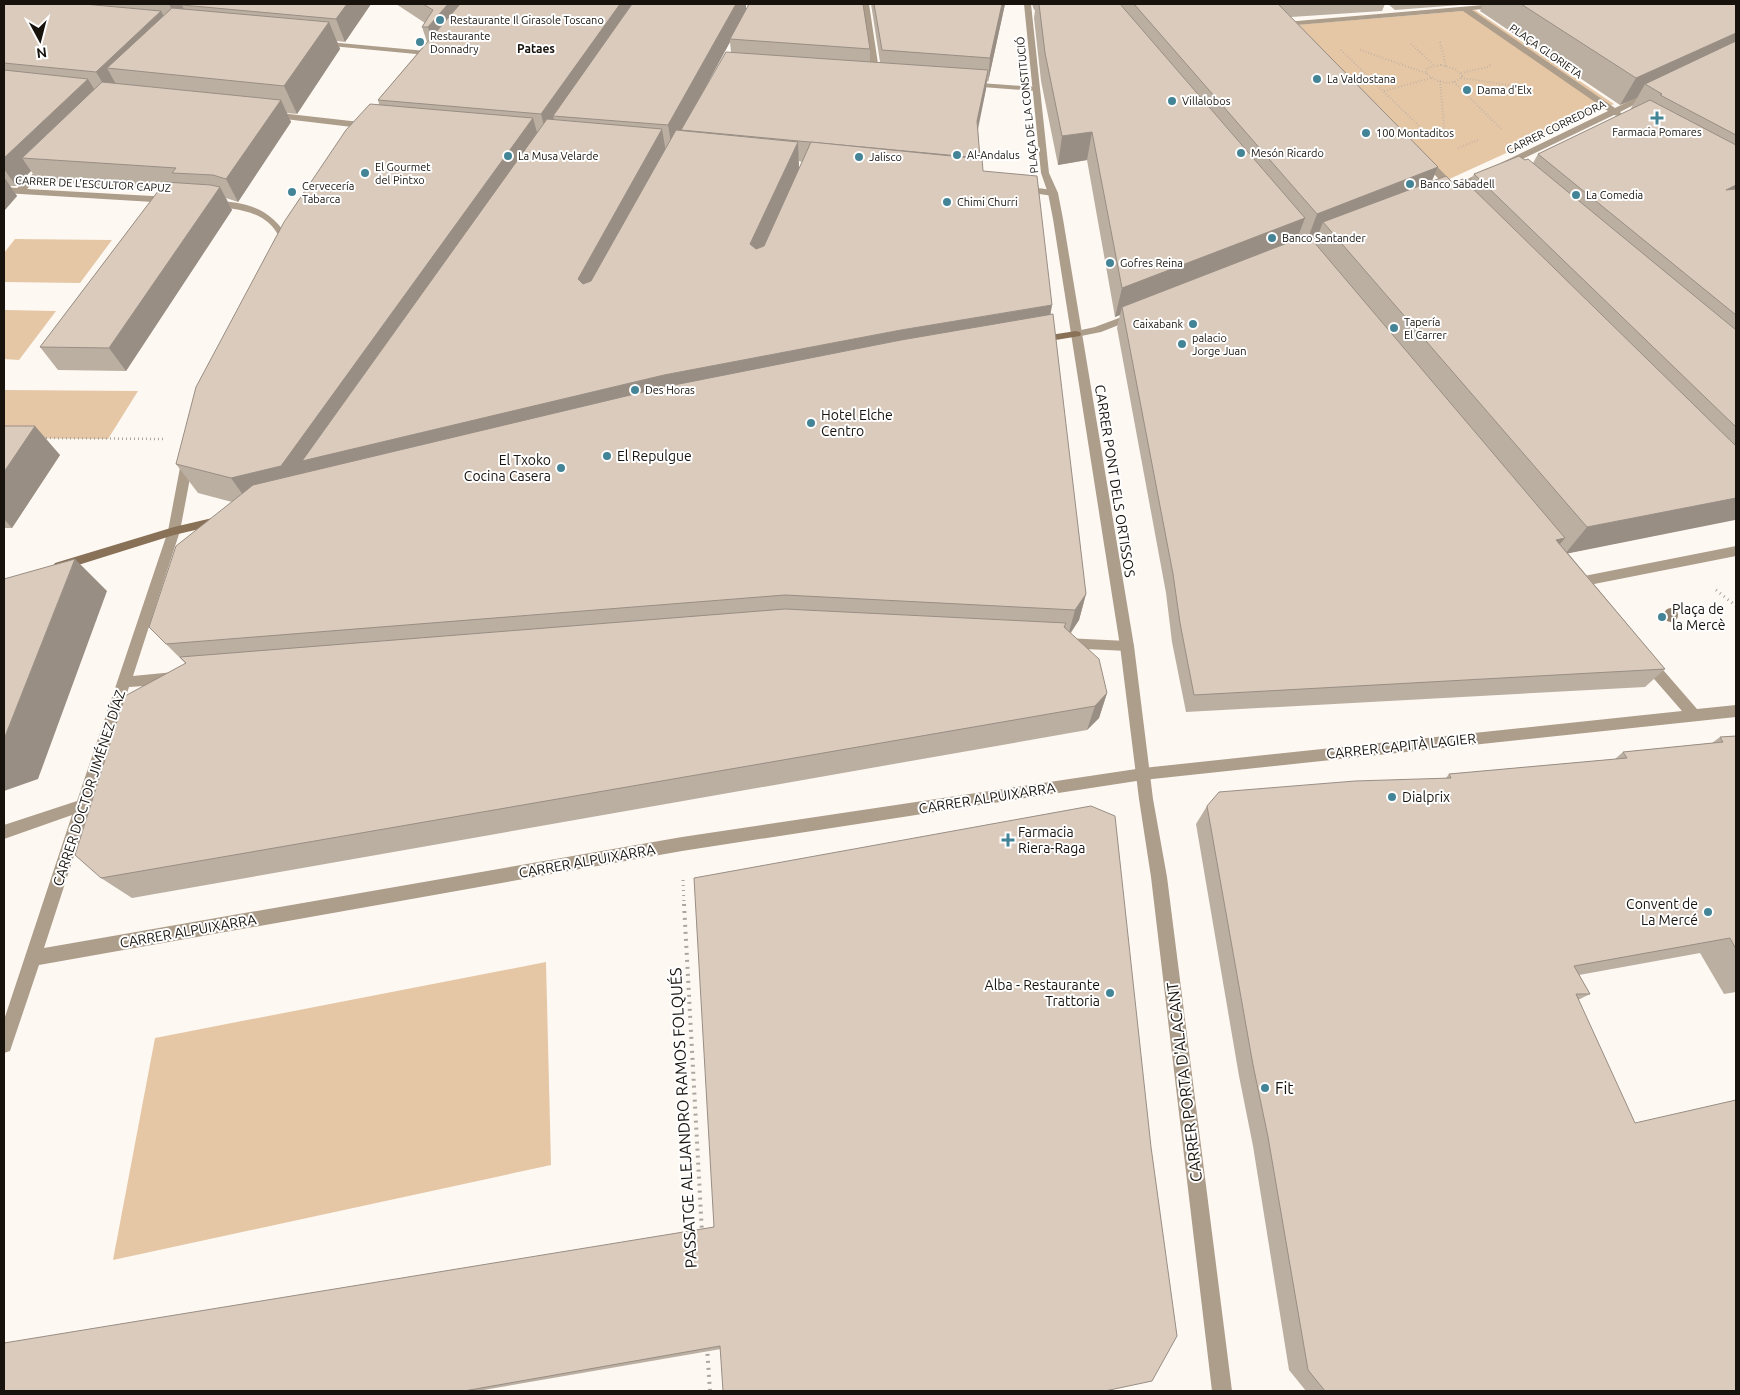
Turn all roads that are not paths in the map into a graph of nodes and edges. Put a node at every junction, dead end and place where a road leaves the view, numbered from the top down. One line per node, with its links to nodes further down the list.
1 (865, 4): 13 (street)
2 (1027, 4): 16 (street, PLAÇA DE LA CONSTITUCIÓ)
3 (1517, 4): 4 (street)
4 (1465, 9): 6 (street); 18 (street, PLAÇA GLORIETA)
5 (1388, 10): 6 (street)
6 (1394, 16): 8 (street)
7 (1269, 22): 8 (street)
8 (1298, 23): 9 (street)
9 (1304, 30)
10 (310, 42): 11 (street)
11 (444, 47)
12 (866, 76): 13 (street)
13 (876, 77): 14 (street)
14 (886, 78)
15 (960, 83): 16 (street)
16 (1036, 88): 27 (street, PLAÇA DE LA CONSTITUCIÓ)
17 (1663, 89): 18 (street, CARRER CORREDORA)
18 (1613, 112): 20 (street, PLAÇA GLORIETA); 22 (street, CARRER CORREDORA)
19 (260, 114): 21 (street)
20 (1628, 120)
21 (375, 130)
22 (1414, 148)
23 (53, 158): 26 (street)
24 (1015, 188): 27 (street)
25 (4, 190): 26 (street, CARRER DE L'ESCULTOR CAPUZ)
26 (19, 191): 28 (street, CARRER DE L'ESCULTOR CAPUZ)
27 (1053, 193): 32 (street, CARRER PONT DELS ORTISSOS)
28 (176, 200)
29 (205, 202): 30 (street)
30 (285, 243)
31 (1142, 312): 32 (street)
32 (1076, 334): 33 (main road); 41 (street, CARRER PONT DELS ORTISSOS)
33 (1027, 342)
34 (191, 439): 36 (street, CARRER DOCTOR JIMÉNEZ DÍAZ)
35 (230, 518): 36 (main road)
36 (174, 531): 38 (main road); 44 (street, CARRER DOCTOR JIMÉNEZ DÍAZ)
37 (1736, 551): 39 (street)
38 (52, 568)
39 (1580, 583)
40 (1047, 642): 41 (street)
41 (1127, 646): 47 (street, CARRER PONT DELS ORTISSOS)
42 (1637, 649): 46 (street)
43 (184, 678): 44 (street)
44 (125, 682): 48 (street, CARRER DOCTOR JIMÉNEZ DÍAZ)
45 (1736, 711): 46 (street)
46 (1693, 714): 47 (street, CARRER CAPITÀ LAGIER)
47 (1143, 774): 50 (street, CARRER ALPUIXARRA); 52 (street, CARRER PORTA D'ALACANT)
48 (84, 805): 49 (street); 50 (street, CARRER DOCTOR JIMÉNEZ DÍAZ)
49 (4, 832)
50 (33, 958): 51 (street, CARRER DOCTOR JIMÉNEZ DÍAZ)
51 (4, 1045)
52 (1222, 1391)

